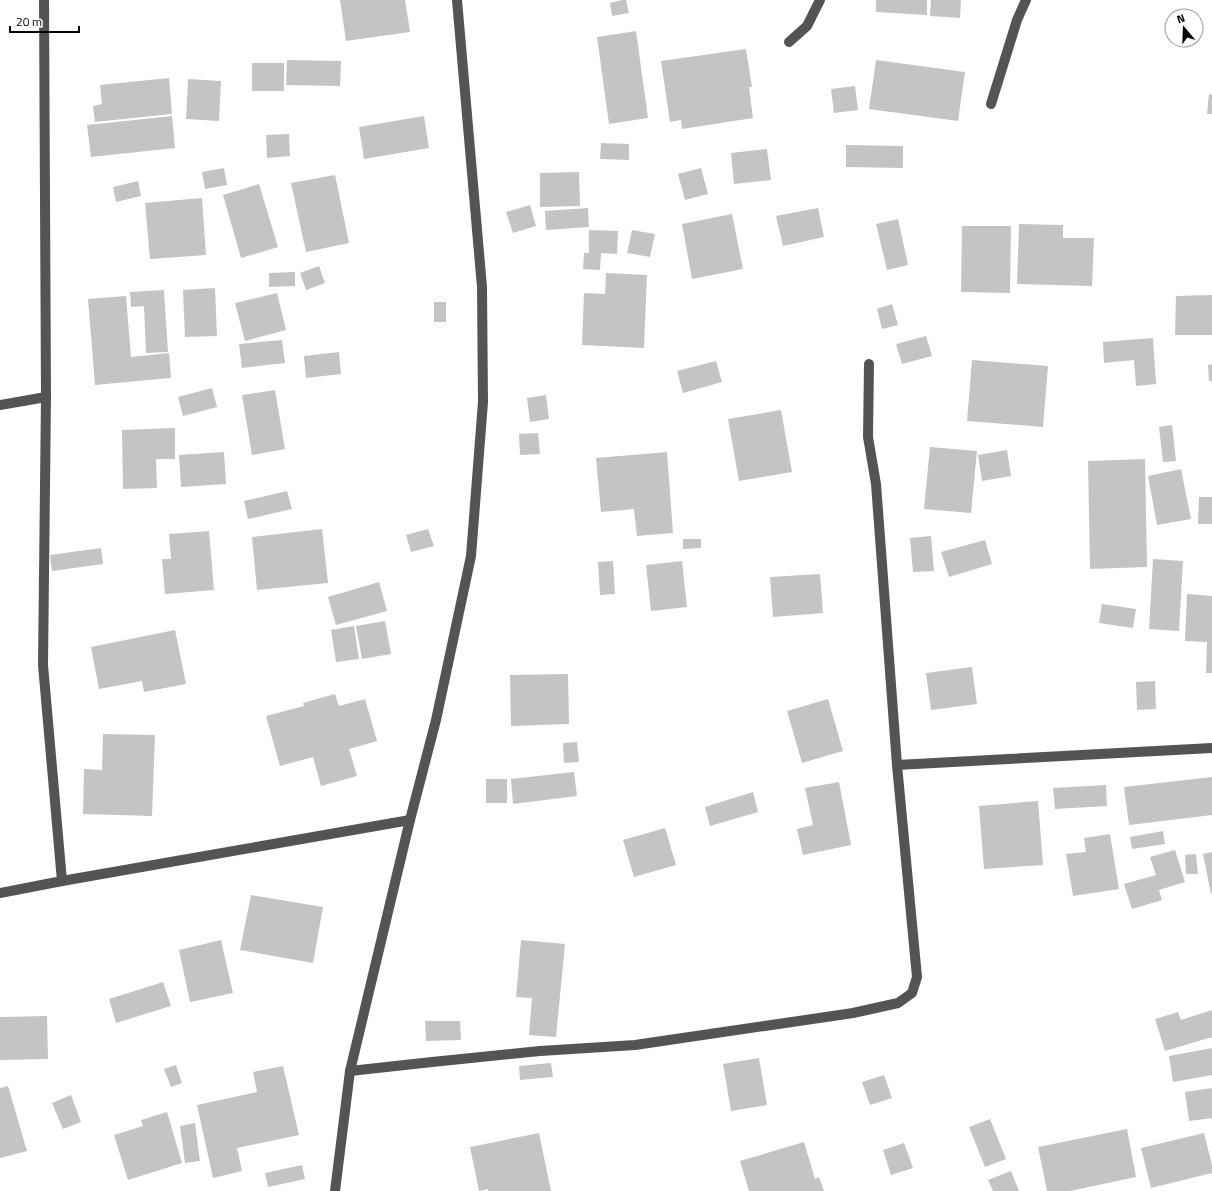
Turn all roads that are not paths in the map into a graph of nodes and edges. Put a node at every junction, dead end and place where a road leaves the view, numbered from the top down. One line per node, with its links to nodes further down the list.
1 (44, 0): 8 (street)
2 (457, 0): 12 (street)
3 (820, 0): 5 (street)
4 (1026, 0): 6 (street)
5 (789, 42)
6 (991, 104)
7 (869, 364): 11 (street)
8 (46, 397): 9 (street); 13 (street)
9 (0, 405)
10 (1212, 748): 11 (street)
11 (897, 766): 15 (street)
12 (410, 820): 13 (street); 15 (street)
13 (62, 881): 14 (street)
14 (0, 893)
15 (350, 1071): 16 (street)
16 (334, 1191)

